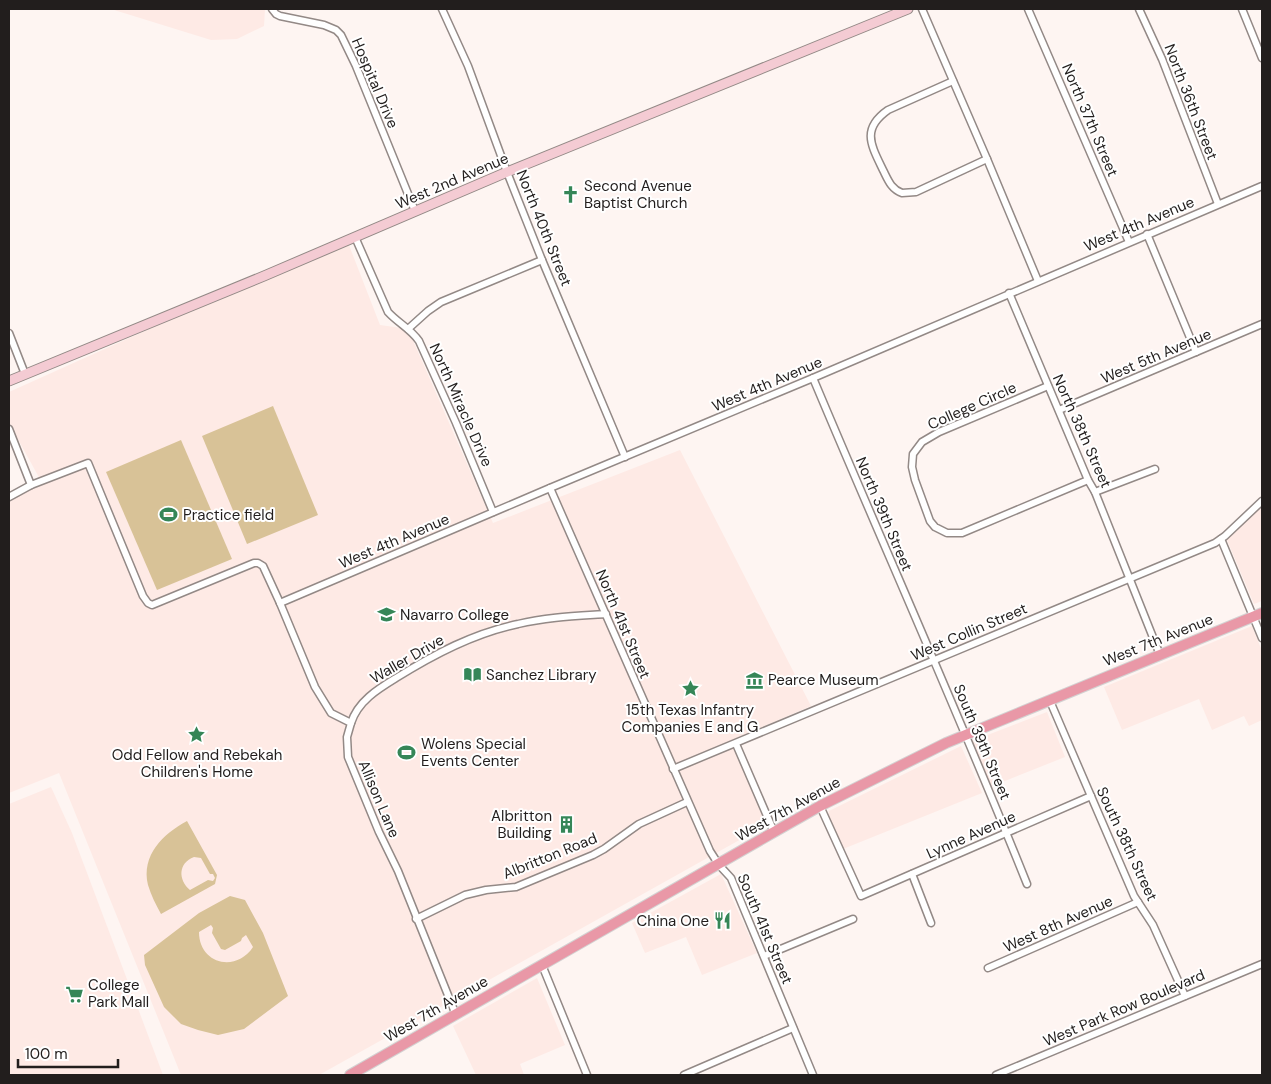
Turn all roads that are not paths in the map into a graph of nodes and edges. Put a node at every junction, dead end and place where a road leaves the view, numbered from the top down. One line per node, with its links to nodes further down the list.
1 (272, 9): 14 (street, Hospital Drive)
2 (442, 9): 11 (street, North 40th Street)
3 (908, 9): 11 (street, West 2nd Avenue)
4 (922, 9): 9 (street)
5 (1028, 9): 17 (street, North 37th Street)
6 (1139, 9): 13 (street, North 36th Street)
7 (1242, 9): 8 (street)
8 (1262, 58)
9 (953, 81): 10 (street); 10 (street)
10 (987, 160): 19 (street)
11 (507, 172): 14 (street, West 2nd Avenue); 18 (street, North 40th Street)
12 (1262, 187): 13 (street, West 4th Avenue)
13 (1218, 204): 15 (street, West 4th Avenue)
14 (415, 211): 16 (street, West 2nd Avenue)
15 (1147, 234): 17 (street, West 4th Avenue); 24 (street)
16 (355, 237): 22 (street, North Miracle Drive); 25 (street, West 2nd Avenue)
17 (1129, 242): 19 (street, West 4th Avenue)
18 (542, 260): 22 (street); 31 (street, North 40th Street)
19 (1038, 281): 20 (street, West 4th Avenue)
20 (1009, 293): 26 (street, West 4th Avenue); 28 (street, North 38th Street)
21 (1262, 324): 24 (street, West 5th Avenue)
22 (408, 329): 39 (street, North Miracle Drive)
23 (9, 333): 25 (street)
24 (1196, 352): 29 (street, West 5th Avenue)
25 (25, 374): 27 (street, West 2nd Avenue)
26 (813, 378): 31 (street, West 4th Avenue); 47 (street, North 39th Street)
27 (9, 381)
28 (1048, 386): 29 (street, North 38th Street); 33 (street, College Circle)
29 (1058, 410): 33 (street, North 38th Street)
30 (9, 429): 34 (street)
31 (625, 456): 35 (street, West 4th Avenue)
32 (1155, 469): 36 (street)
33 (1088, 480): 36 (street, North 38th Street)
34 (31, 485): 37 (street); 42 (street)
35 (550, 488): 39 (street, West 4th Avenue); 43 (street, North 41st Street)
36 (1095, 492): 41 (street, North 38th Street)
37 (9, 497)
38 (1262, 500): 40 (street, West Collin Street)
39 (494, 512): 42 (street, West 4th Avenue)
40 (1221, 539): 41 (street, West Collin Street); 44 (street)
41 (1130, 579): 46 (street); 47 (street, West Collin Street)
42 (280, 603): 49 (street)
43 (606, 614): 49 (street, Waller Drive); 52 (street, North 41st Street)
44 (1258, 615): 45 (street); 46 (main road, West 7th Avenue)
45 (1262, 638)
46 (1160, 655): 48 (main road, West 7th Avenue)
47 (934, 660): 50 (street, South 39th Street); 51 (street, West Collin Street)
48 (1050, 701): 50 (main road, West 7th Avenue); 53 (street, South 38th Street)
49 (351, 723): 62 (street, Allison Lane)
50 (966, 735): 55 (main road, West 7th Avenue); 57 (street, South 39th Street)
51 (736, 744): 52 (street, West Collin Street); 56 (street)
52 (673, 770): 54 (street, South 41st Street)
53 (1091, 796): 57 (street, Lynne Avenue); 61 (street, South 38th Street)
54 (687, 802): 58 (street, South 41st Street); 62 (street, Albritton Road)
55 (820, 806): 56 (main road, West 7th Avenue); 59 (street, Lynne Avenue)
56 (774, 832): 58 (main road, West 7th Avenue)
57 (1007, 833): 59 (street, Lynne Avenue); 60 (street, South 39th Street)
58 (719, 864): 65 (street, South 41st Street); 67 (main road, West 7th Avenue)
59 (912, 874): 64 (street)
60 (1027, 884)
61 (1138, 902): 68 (street, West 8th Avenue); 69 (street, South 38th Street)
62 (416, 919): 70 (street, Allison Lane)
63 (853, 919): 65 (street)
64 (931, 923)
65 (764, 956): 71 (street, South 41st Street)
66 (1262, 964): 69 (street, West Park Row Boulevard)
67 (542, 965): 70 (main road, West 7th Avenue); 73 (street)
68 (988, 968)
69 (1184, 996): 76 (street, West Park Row Boulevard)
70 (456, 1015): 72 (main road, West 7th Avenue)
71 (793, 1028): 74 (street); 75 (street, South 41st Street)
72 (350, 1075)
73 (587, 1075)
74 (684, 1075)
75 (813, 1075)
76 (996, 1075)

